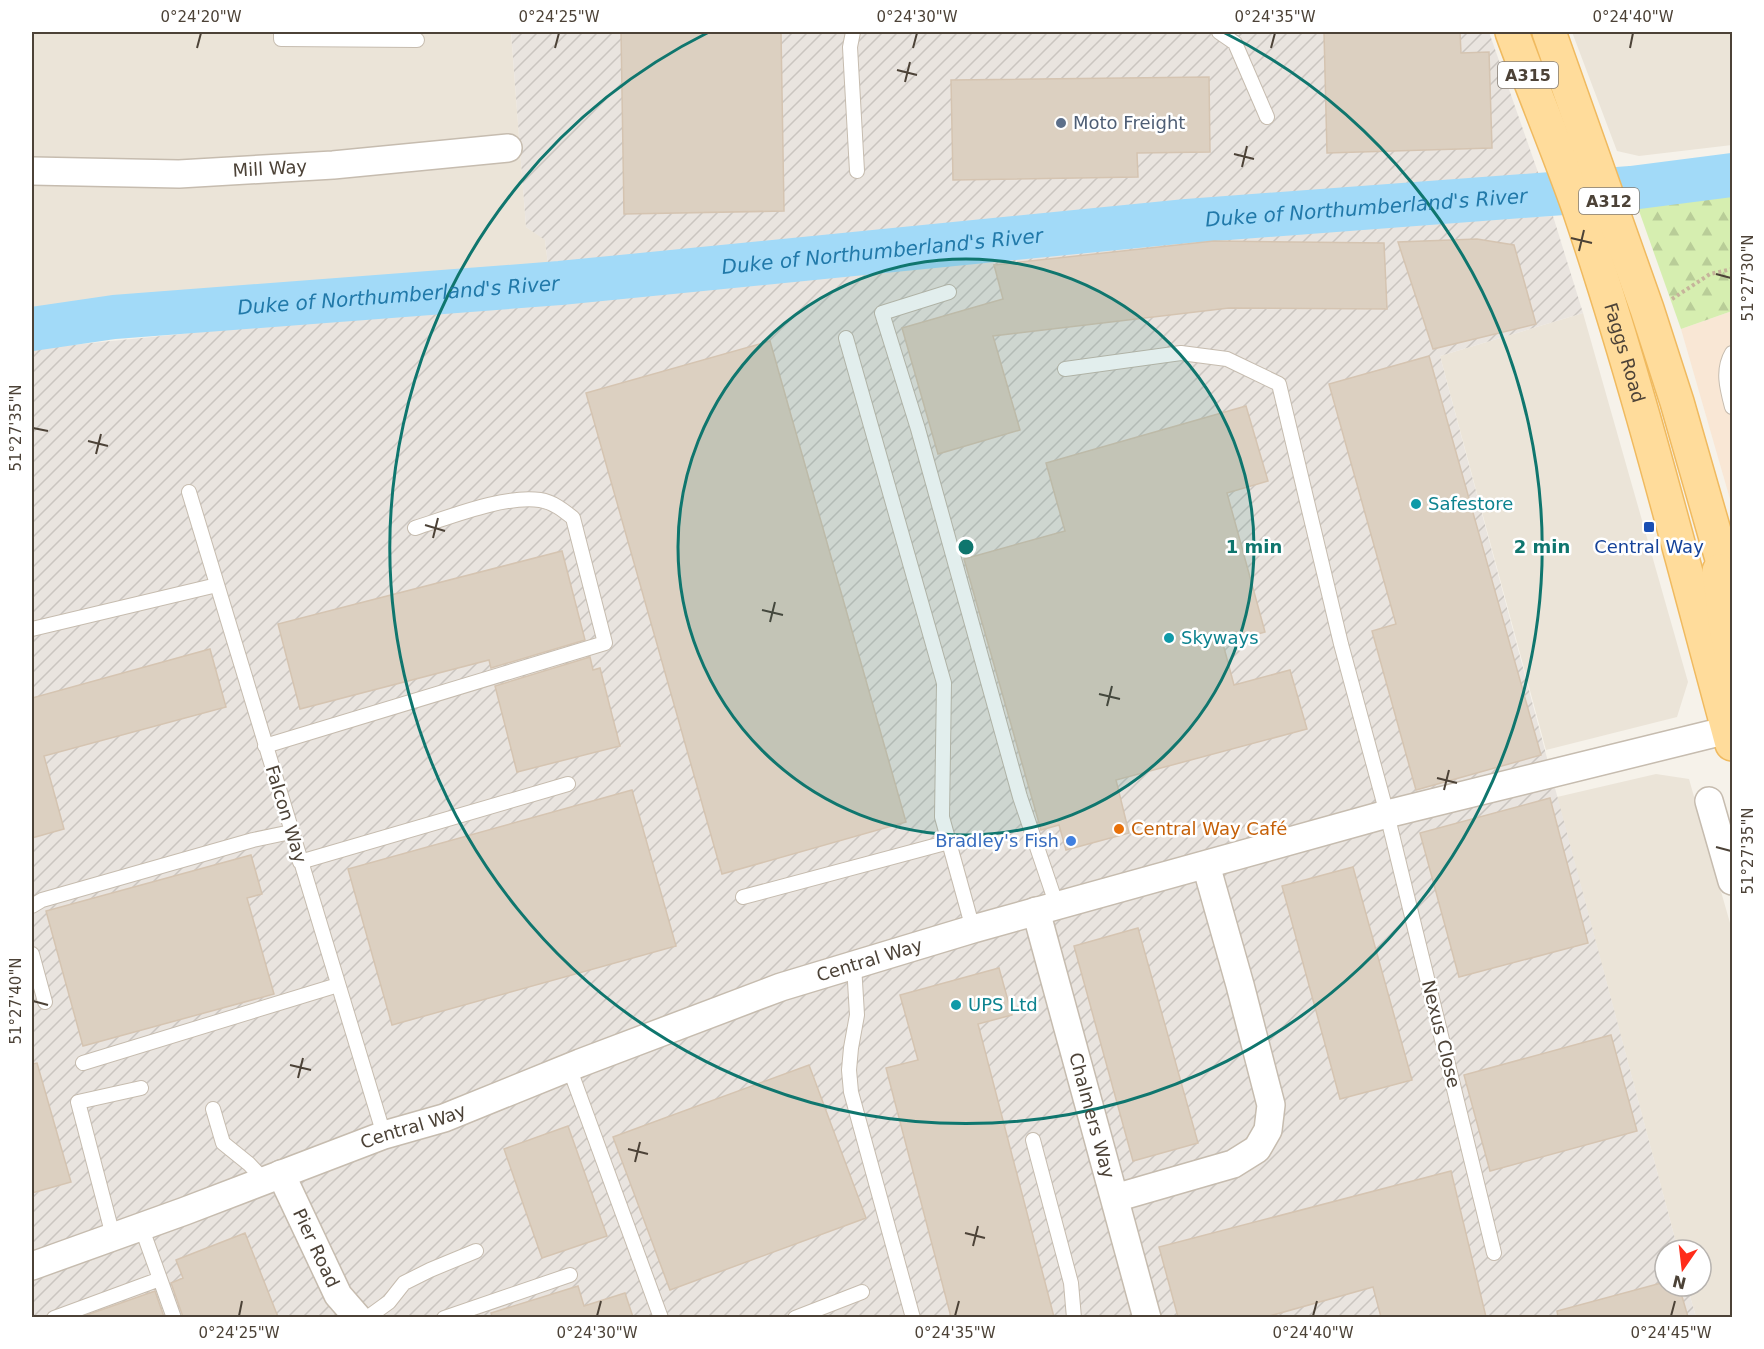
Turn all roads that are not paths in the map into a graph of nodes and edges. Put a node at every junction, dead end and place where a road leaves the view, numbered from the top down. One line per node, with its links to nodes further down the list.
1 (281, 32): 6 (lane)
2 (853, 32): 11 (lane)
3 (1219, 32): 7 (lane)
4 (1512, 32): 8 (main road, Faggs Road / A315)
5 (1549, 32): 19 (main road, Faggs Road / A312)
6 (417, 40)
7 (1267, 117)
8 (1544, 118): 23 (main road, Faggs Road / A312)
9 (508, 148): 10 (street, Mill Way)
10 (32, 171)
11 (857, 171)
12 (949, 292): 35 (lane)
13 (846, 338): 29 (lane)
14 (1732, 353): 16 (lane)
15 (1065, 369): 27 (lane, Nexus Close)
16 (1732, 407)
17 (189, 492): 20 (lane, Falcon Way)
18 (416, 528): 24 (lane)
19 (1717, 543): 21 (main road, Faggs Road / A312); 23 (main road)
20 (217, 585): 22 (lane); 24 (lane, Falcon Way)
21 (1732, 594)
22 (32, 629)
23 (1730, 710): 27 (street, Central Way)
24 (265, 746): 28 (lane, Falcon Way)
25 (568, 784): 30 (lane)
26 (1708, 801): 32 (street)
27 (1387, 814): 31 (street, Central Way); 52 (lane, Nexus Close)
28 (291, 832): 30 (lane, Falcon Way); 34 (lane)
29 (949, 842): 33 (lane); 36 (lane)
30 (300, 862): 39 (lane, Falcon Way)
31 (1206, 865): 35 (street, Central Way); 48 (street)
32 (1732, 880)
33 (743, 897)
34 (32, 906)
35 (1046, 909): 36 (street, Central Way); 48 (street, Chalmers Way)
36 (972, 928): 38 (street, Central Way)
37 (32, 954): 40 (lane)
38 (854, 965): 42 (street, Central Way); 64 (lane)
39 (338, 985): 41 (lane); 45 (lane, Falcon Way)
40 (45, 1002)
41 (82, 1063)
42 (569, 1067): 45 (street, Central Way); 62 (lane)
43 (141, 1088): 50 (lane)
44 (213, 1109): 47 (lane)
45 (384, 1135): 47 (street, Central Way)
46 (1033, 1140): 65 (lane)
47 (273, 1177): 49 (street, Central Way); 59 (street, Pier Road)
48 (1115, 1198): 66 (street, Chalmers Way)
49 (141, 1226): 50 (street, Central Way); 55 (lane)
50 (113, 1236): 53 (street, Central Way)
51 (476, 1251): 60 (lane)
52 (1494, 1253)
53 (32, 1266)
54 (570, 1275): 61 (lane)
55 (160, 1279): 57 (lane); 58 (lane)
56 (862, 1292): 63 (lane)
57 (54, 1317)
58 (174, 1317)
59 (358, 1317)
60 (367, 1317)
61 (444, 1317)
62 (661, 1317)
63 (795, 1317)
64 (913, 1317)
65 (1074, 1317)
66 (1147, 1317)

